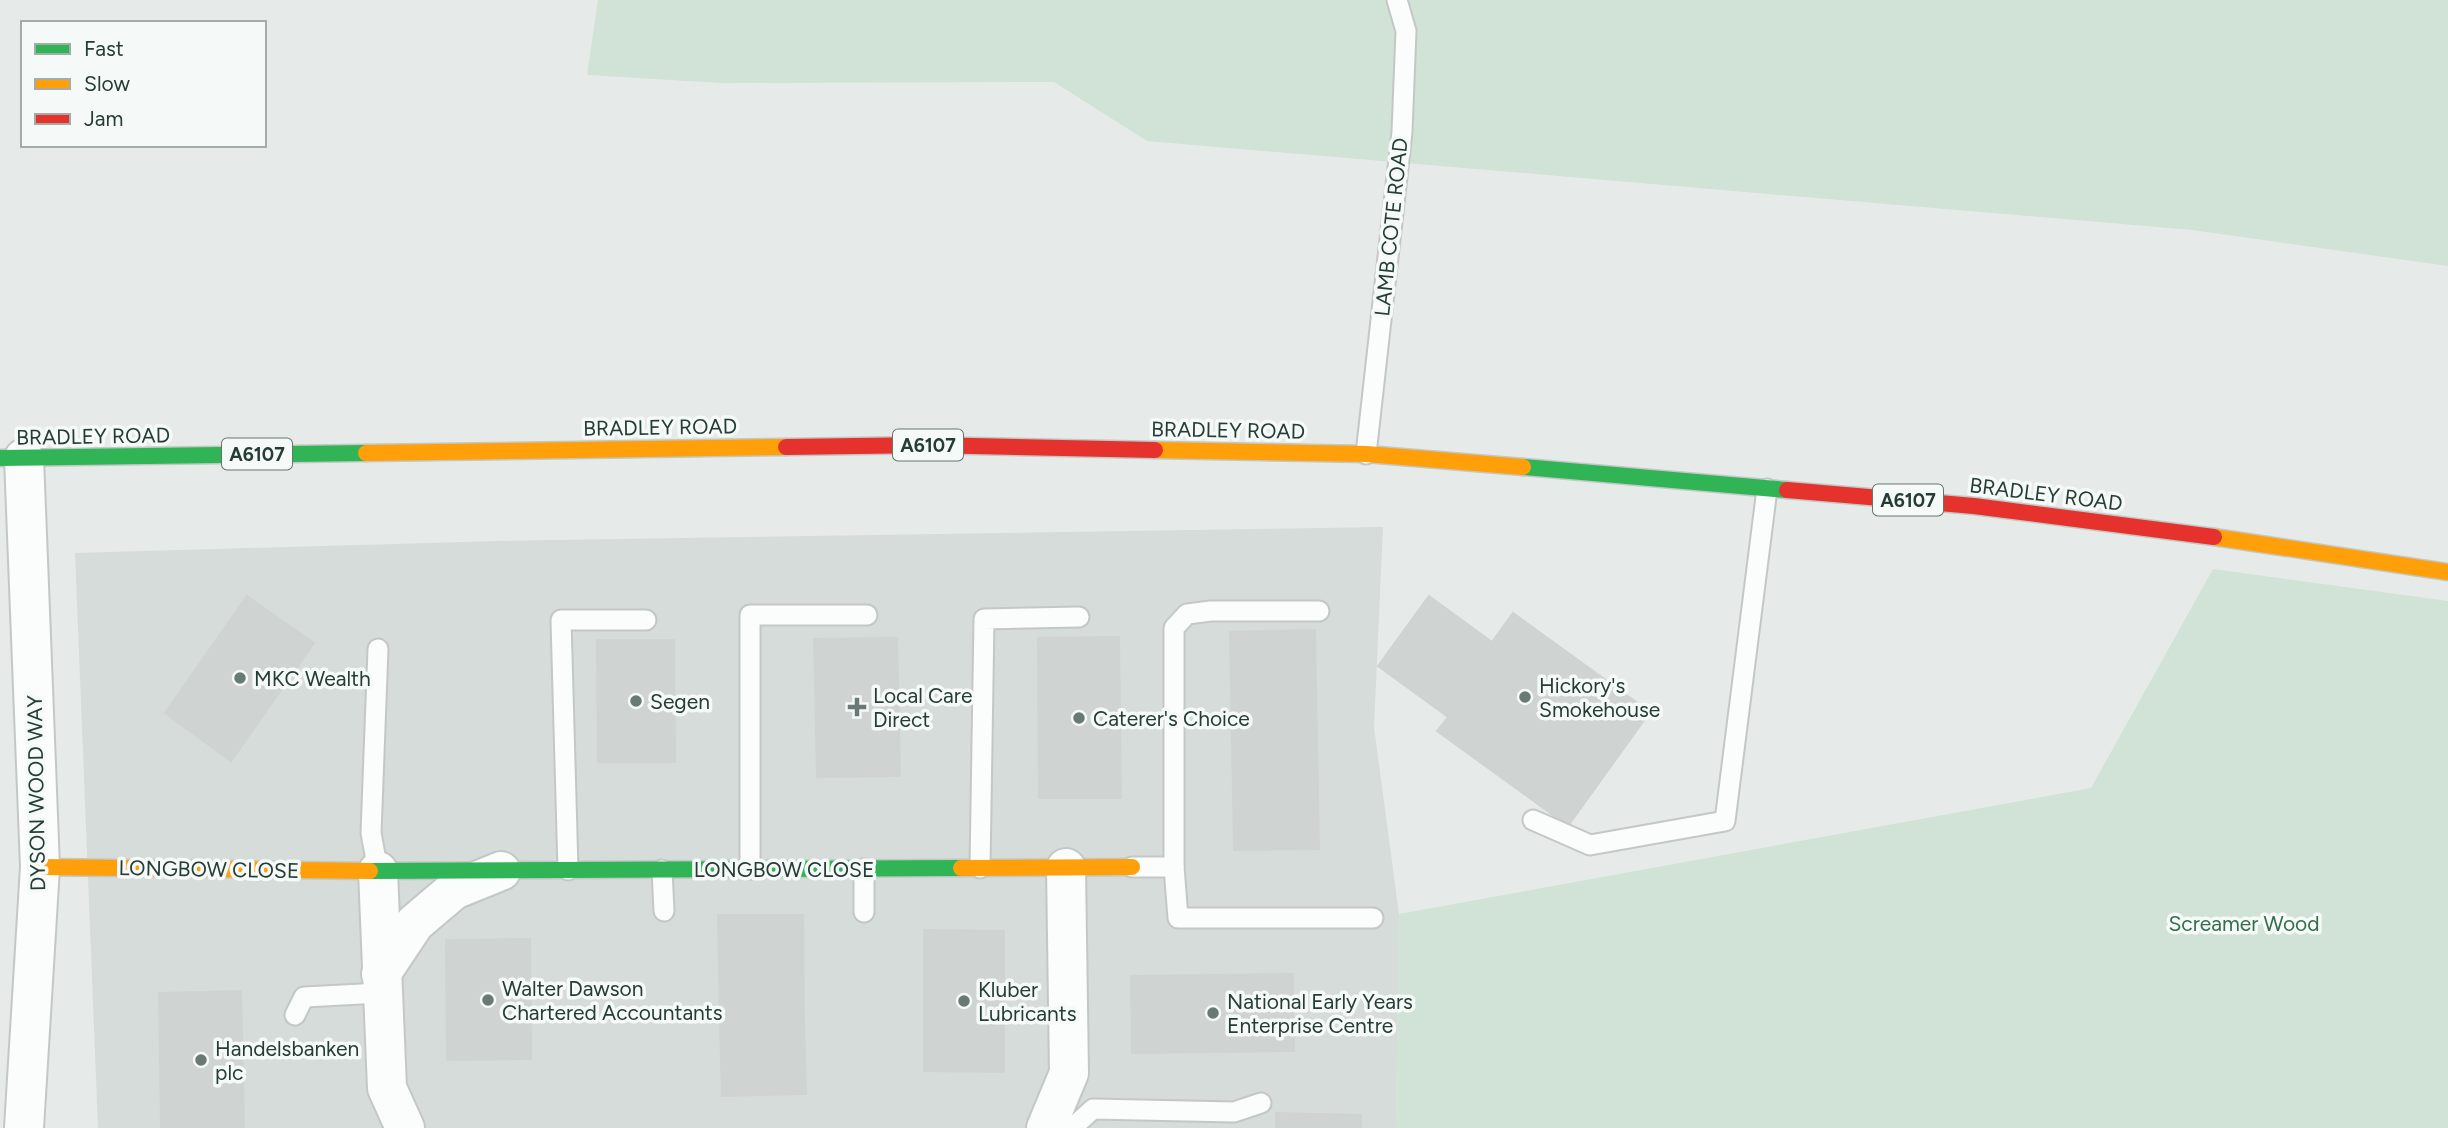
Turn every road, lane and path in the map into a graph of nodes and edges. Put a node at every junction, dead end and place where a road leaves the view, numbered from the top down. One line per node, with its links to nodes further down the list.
1 (1397, 0): 2 (lane, LAMB COTE ROAD)
2 (1366, 454): 3 (main road, BRADLEY ROAD / A6107); 4 (main road, BRADLEY ROAD / A6107)
3 (12, 458): 12 (street, DYSON WOOD WAY)
4 (1767, 489): 5 (main road, BRADLEY ROAD / A6107); 11 (lane)
5 (2448, 572)
6 (1319, 611): 14 (lane)
7 (867, 615): 16 (lane)
8 (1079, 617): 18 (lane)
9 (646, 620): 19 (lane)
10 (378, 649): 21 (lane)
11 (1533, 820)
12 (40, 867): 21 (main road, LONGBOW CLOSE); 29 (street, DYSON WOOD WAY)
13 (1132, 867): 14 (lane); 15 (main road, LONGBOW CLOSE)
14 (1174, 867): 25 (lane)
15 (1066, 868): 18 (main road, LONGBOW CLOSE); 31 (street)
16 (750, 869): 17 (main road, LONGBOW CLOSE); 20 (main road, LONGBOW CLOSE)
17 (864, 869): 18 (main road, LONGBOW CLOSE); 24 (lane)
18 (980, 869)
19 (568, 870): 20 (main road, LONGBOW CLOSE); 22 (main road, LONGBOW CLOSE)
20 (662, 870): 23 (lane)
21 (378, 871): 22 (main road, LONGBOW CLOSE); 26 (street)
22 (501, 871): 26 (street, LONGBOW CLOSE)
23 (664, 911)
24 (864, 912)
25 (1373, 918)
26 (381, 984): 27 (lane); 30 (street)
27 (295, 1015)
28 (1261, 1103): 32 (lane)
29 (24, 1128)
30 (405, 1128)
31 (1046, 1128)
32 (1072, 1128)

